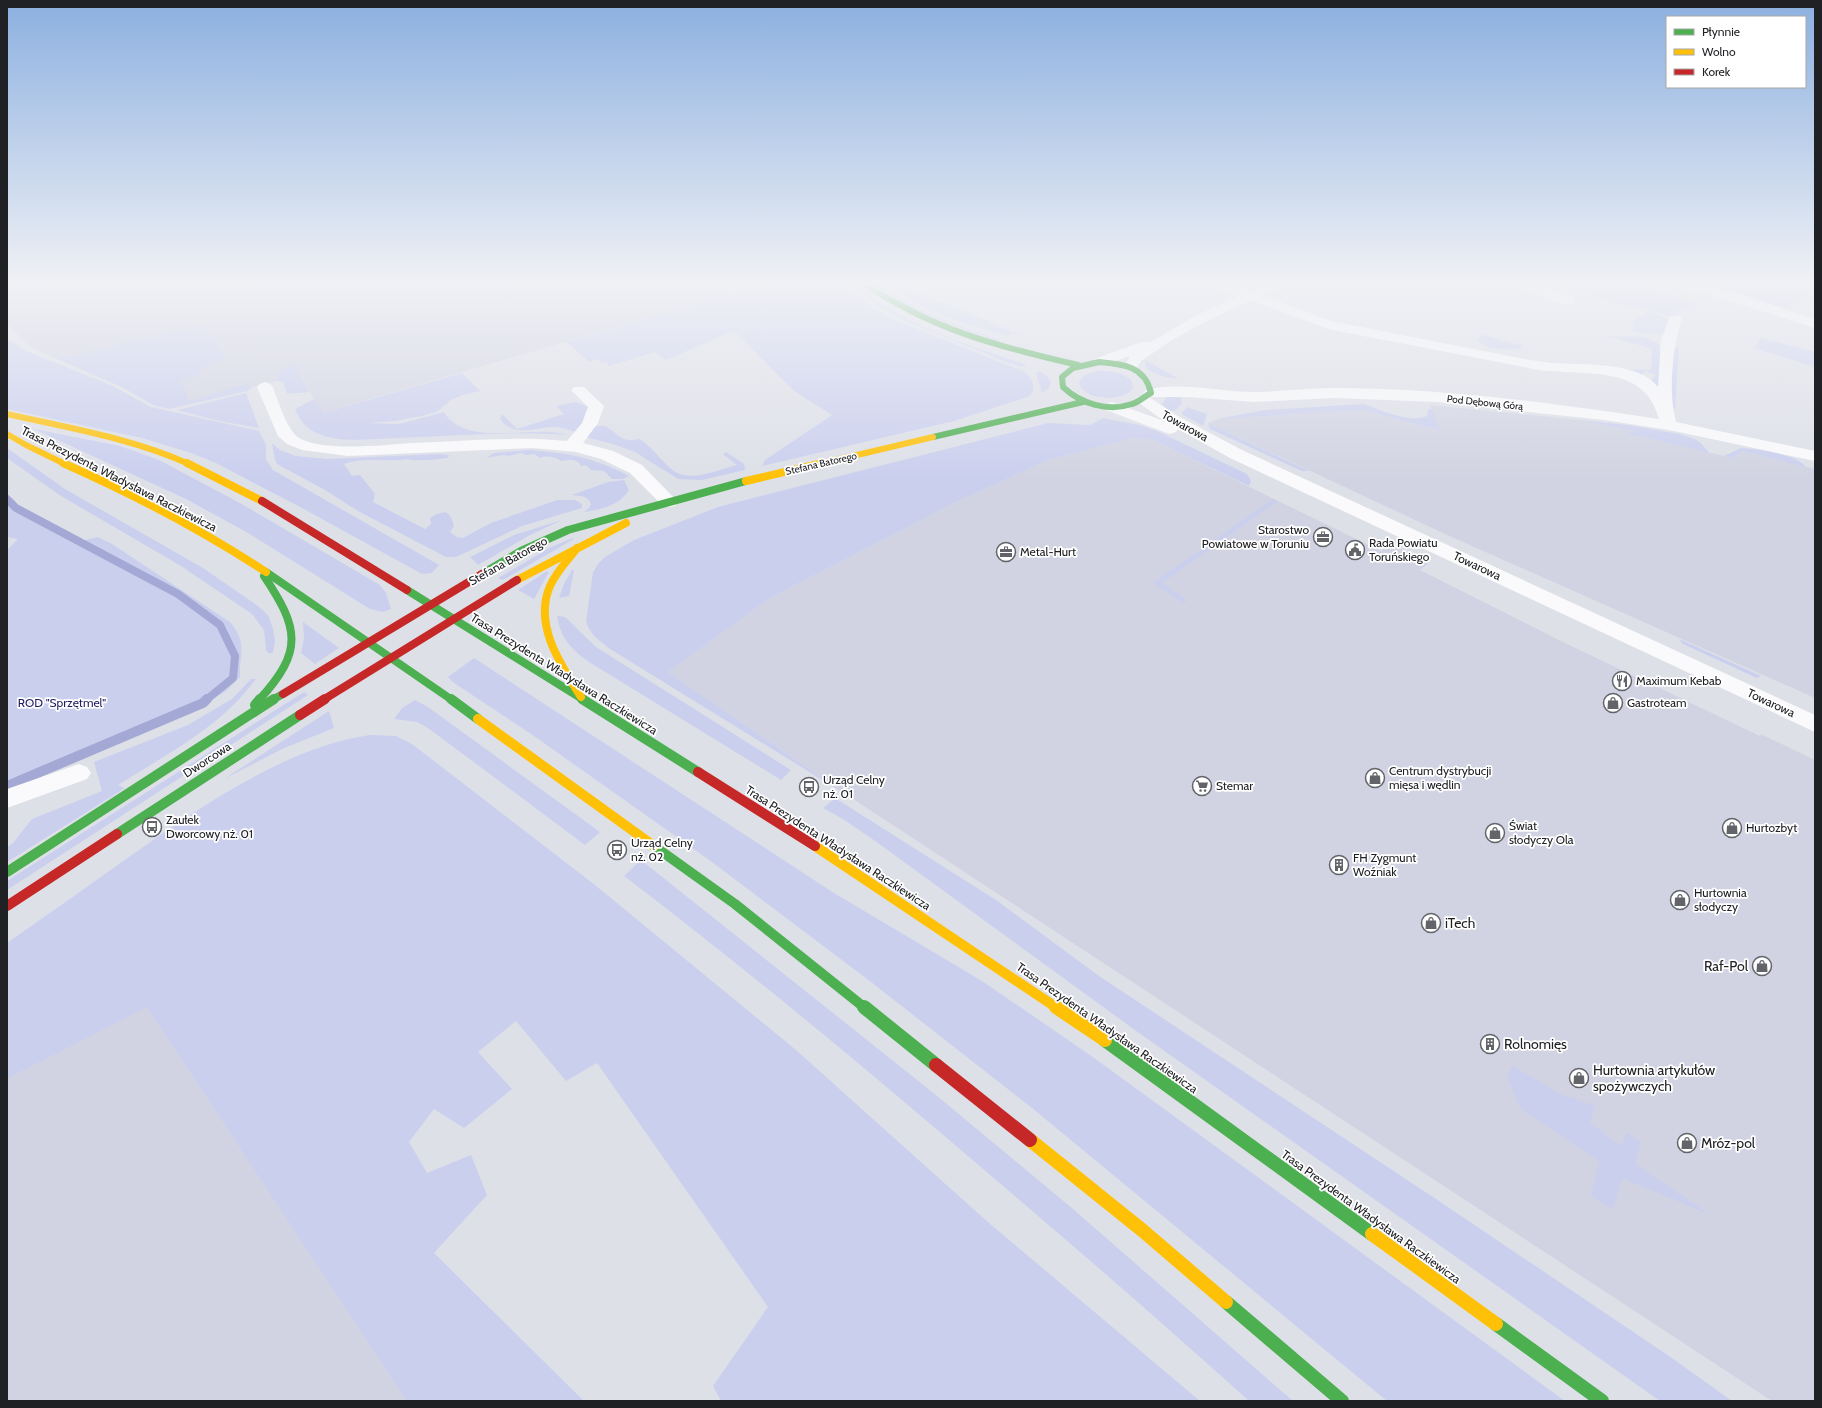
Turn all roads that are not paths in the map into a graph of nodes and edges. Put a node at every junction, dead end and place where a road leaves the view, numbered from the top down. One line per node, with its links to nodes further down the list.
1 (989, 348): 8 (main road)
2 (1014, 348): 9 (main road)
3 (1138, 348): 7 (street)
4 (1151, 348): 10 (street)
5 (1446, 348): 18 (street)
6 (1668, 348): 18 (street)
7 (1099, 362): 9 (main road); 10 (main road)
8 (1032, 364)
9 (1078, 365): 12 (main road)
10 (1131, 367): 15 (main road)
11 (1051, 372): 12 (main road)
12 (1061, 377): 16 (main road)
13 (265, 387): 24 (street)
14 (579, 390): 24 (street)
15 (1147, 391): 19 (main road); 21 (street, Pod Dębową Górą); 25 (street, Towarowa)
16 (1083, 402): 19 (main road); 22 (main road, Stefana Batorego)
17 (1020, 406): 22 (main road, Stefana Batorego)
18 (1664, 406): 21 (street)
19 (1112, 407): 25 (street)
20 (7, 414): 30 (main road, Trasa Prezydenta Władysława Raczkiewicza)
21 (1669, 425): 26 (street, Pod Dębową Górą)
22 (951, 433): 27 (main road, Stefana Batorego)
23 (7, 434): 29 (main road, Trasa Prezydenta Władysława Raczkiewicza)
24 (572, 446): 27 (street)
25 (1236, 454): 38 (street, Towarowa)
26 (1815, 456)
27 (669, 502): 28 (main road, Stefana Batorego); 30 (main road, Stefana Batorego)
28 (578, 547): 31 (main road, Stefana Batorego); 36 (main road, Stefana Batorego)
29 (261, 569): 34 (main road, Trasa Prezydenta Władysława Raczkiewicza); 37 (main road, Trasa Prezydenta Władysława Raczkiewicza)
30 (432, 605): 31 (main road, Trasa Prezydenta Władysława Raczkiewicza); 32 (main road, Stefana Batorego)
31 (453, 619): 33 (main road, Stefana Batorego); 36 (main road, Trasa Prezydenta Władysława Raczkiewicza)
32 (401, 624): 34 (main road, Dworcowa)
33 (423, 638): 35 (main road, Dworcowa)
34 (369, 643): 35 (main road, Trasa Prezydenta Władysława Raczkiewicza); 37 (main road, Dworcowa)
35 (391, 657): 42 (main road, Dworcowa); 43 (main road, Trasa Prezydenta Władysława Raczkiewicza)
36 (584, 701): 44 (main road, Trasa Prezydenta Władysława Raczkiewicza)
37 (242, 719): 41 (main road, Dworcowa)
38 (1815, 724)
39 (79, 773): 40 (street)
40 (7, 799)
41 (7, 872)
42 (7, 906)
43 (1342, 1401)
44 (1602, 1401)

